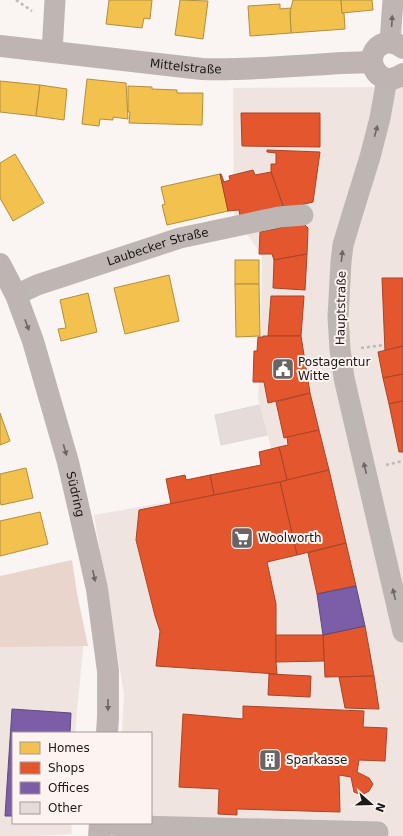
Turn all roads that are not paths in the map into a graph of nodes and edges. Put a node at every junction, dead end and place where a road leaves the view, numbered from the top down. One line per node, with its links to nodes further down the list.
1 (55, 0): 5 (street)
2 (393, 0): 3 (street, one-way to 2)
3 (397, 45): 6 (street)
4 (0, 46): 5 (street, Mittelstraße)
5 (52, 52): 6 (street, Mittelstraße)
6 (372, 62): 7 (street)
7 (395, 76): 11 (street, Hauptstraße, one-way to 7)
8 (303, 215): 10 (street, Laubecker Straße)
9 (0, 264): 10 (street, Südring)
10 (16, 295): 12 (street, Südring, one-way to 12)
11 (403, 632)
12 (107, 732)
13 (100, 828): 14 (street)
14 (378, 832)

